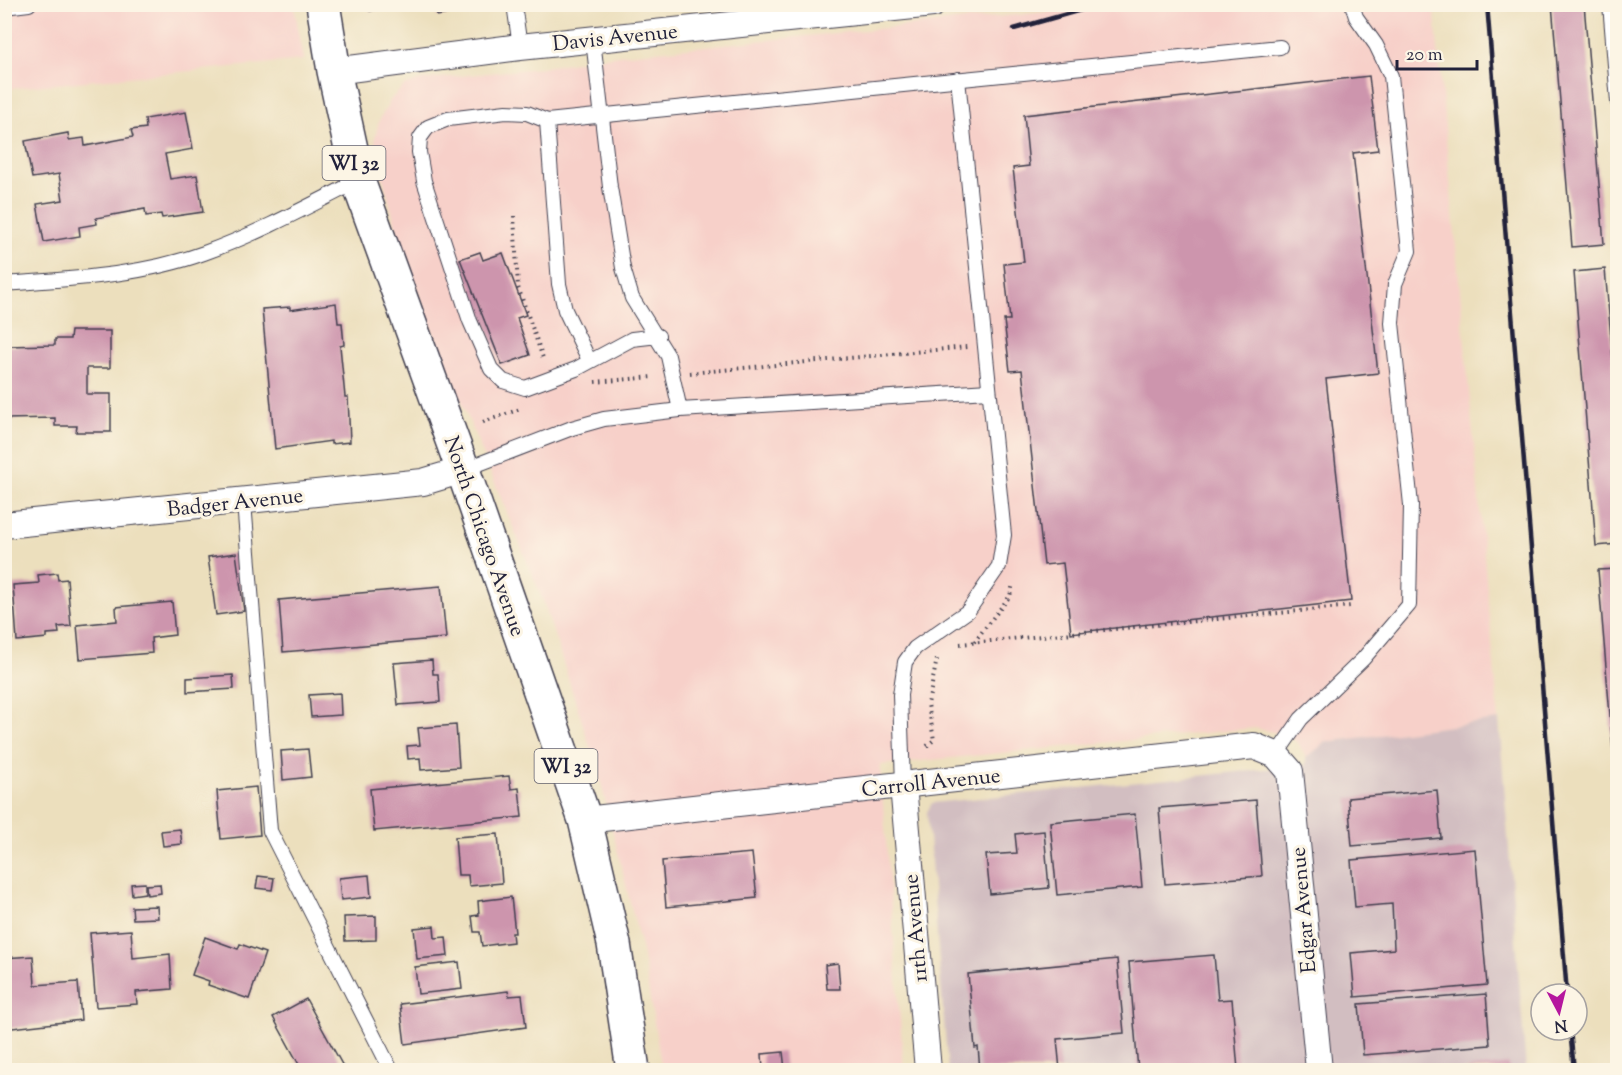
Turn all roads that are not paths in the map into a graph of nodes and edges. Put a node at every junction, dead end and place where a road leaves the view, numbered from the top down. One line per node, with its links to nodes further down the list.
1 (28, 4): 7 (lane)
2 (323, 4): 12 (main road, North Chicago Avenue / WI 32)
3 (514, 4): 10 (lane)
4 (933, 4): 8 (street, Davis Avenue)
5 (1352, 4): 26 (lane)
6 (1610, 4): 14 (lane)
7 (4, 7)
8 (841, 9): 9 (street, Davis Avenue)
9 (593, 40): 10 (street, Davis Avenue); 15 (lane)
10 (520, 47): 12 (street, Davis Avenue)
11 (1280, 47): 13 (lane)
12 (334, 71): 17 (main road, North Chicago Avenue / WI 32)
13 (958, 79): 15 (lane); 21 (lane)
14 (1617, 102)
15 (601, 114): 16 (lane); 19 (lane)
16 (547, 121): 20 (lane); 20 (lane)
17 (358, 181): 18 (lane); 23 (main road, North Chicago Avenue / WI 32)
18 (4, 284)
19 (658, 336): 20 (lane); 22 (lane)
20 (590, 360)
21 (989, 391): 22 (lane); 27 (lane)
22 (680, 410): 23 (lane)
23 (463, 470): 24 (street, Badger Avenue); 28 (main road, North Chicago Avenue / WI 32)
24 (244, 502): 25 (street, Badger Avenue); 29 (lane)
25 (4, 525)
26 (1275, 755): 27 (street, Carroll Avenue); 32 (street, Edgar Avenue)
27 (903, 785): 28 (street, Carroll Avenue); 31 (street, 11th Avenue)
28 (585, 820): 30 (main road, North Chicago Avenue / WI 32)
29 (391, 1071)
30 (633, 1071)
31 (928, 1071)
32 (1318, 1071)

